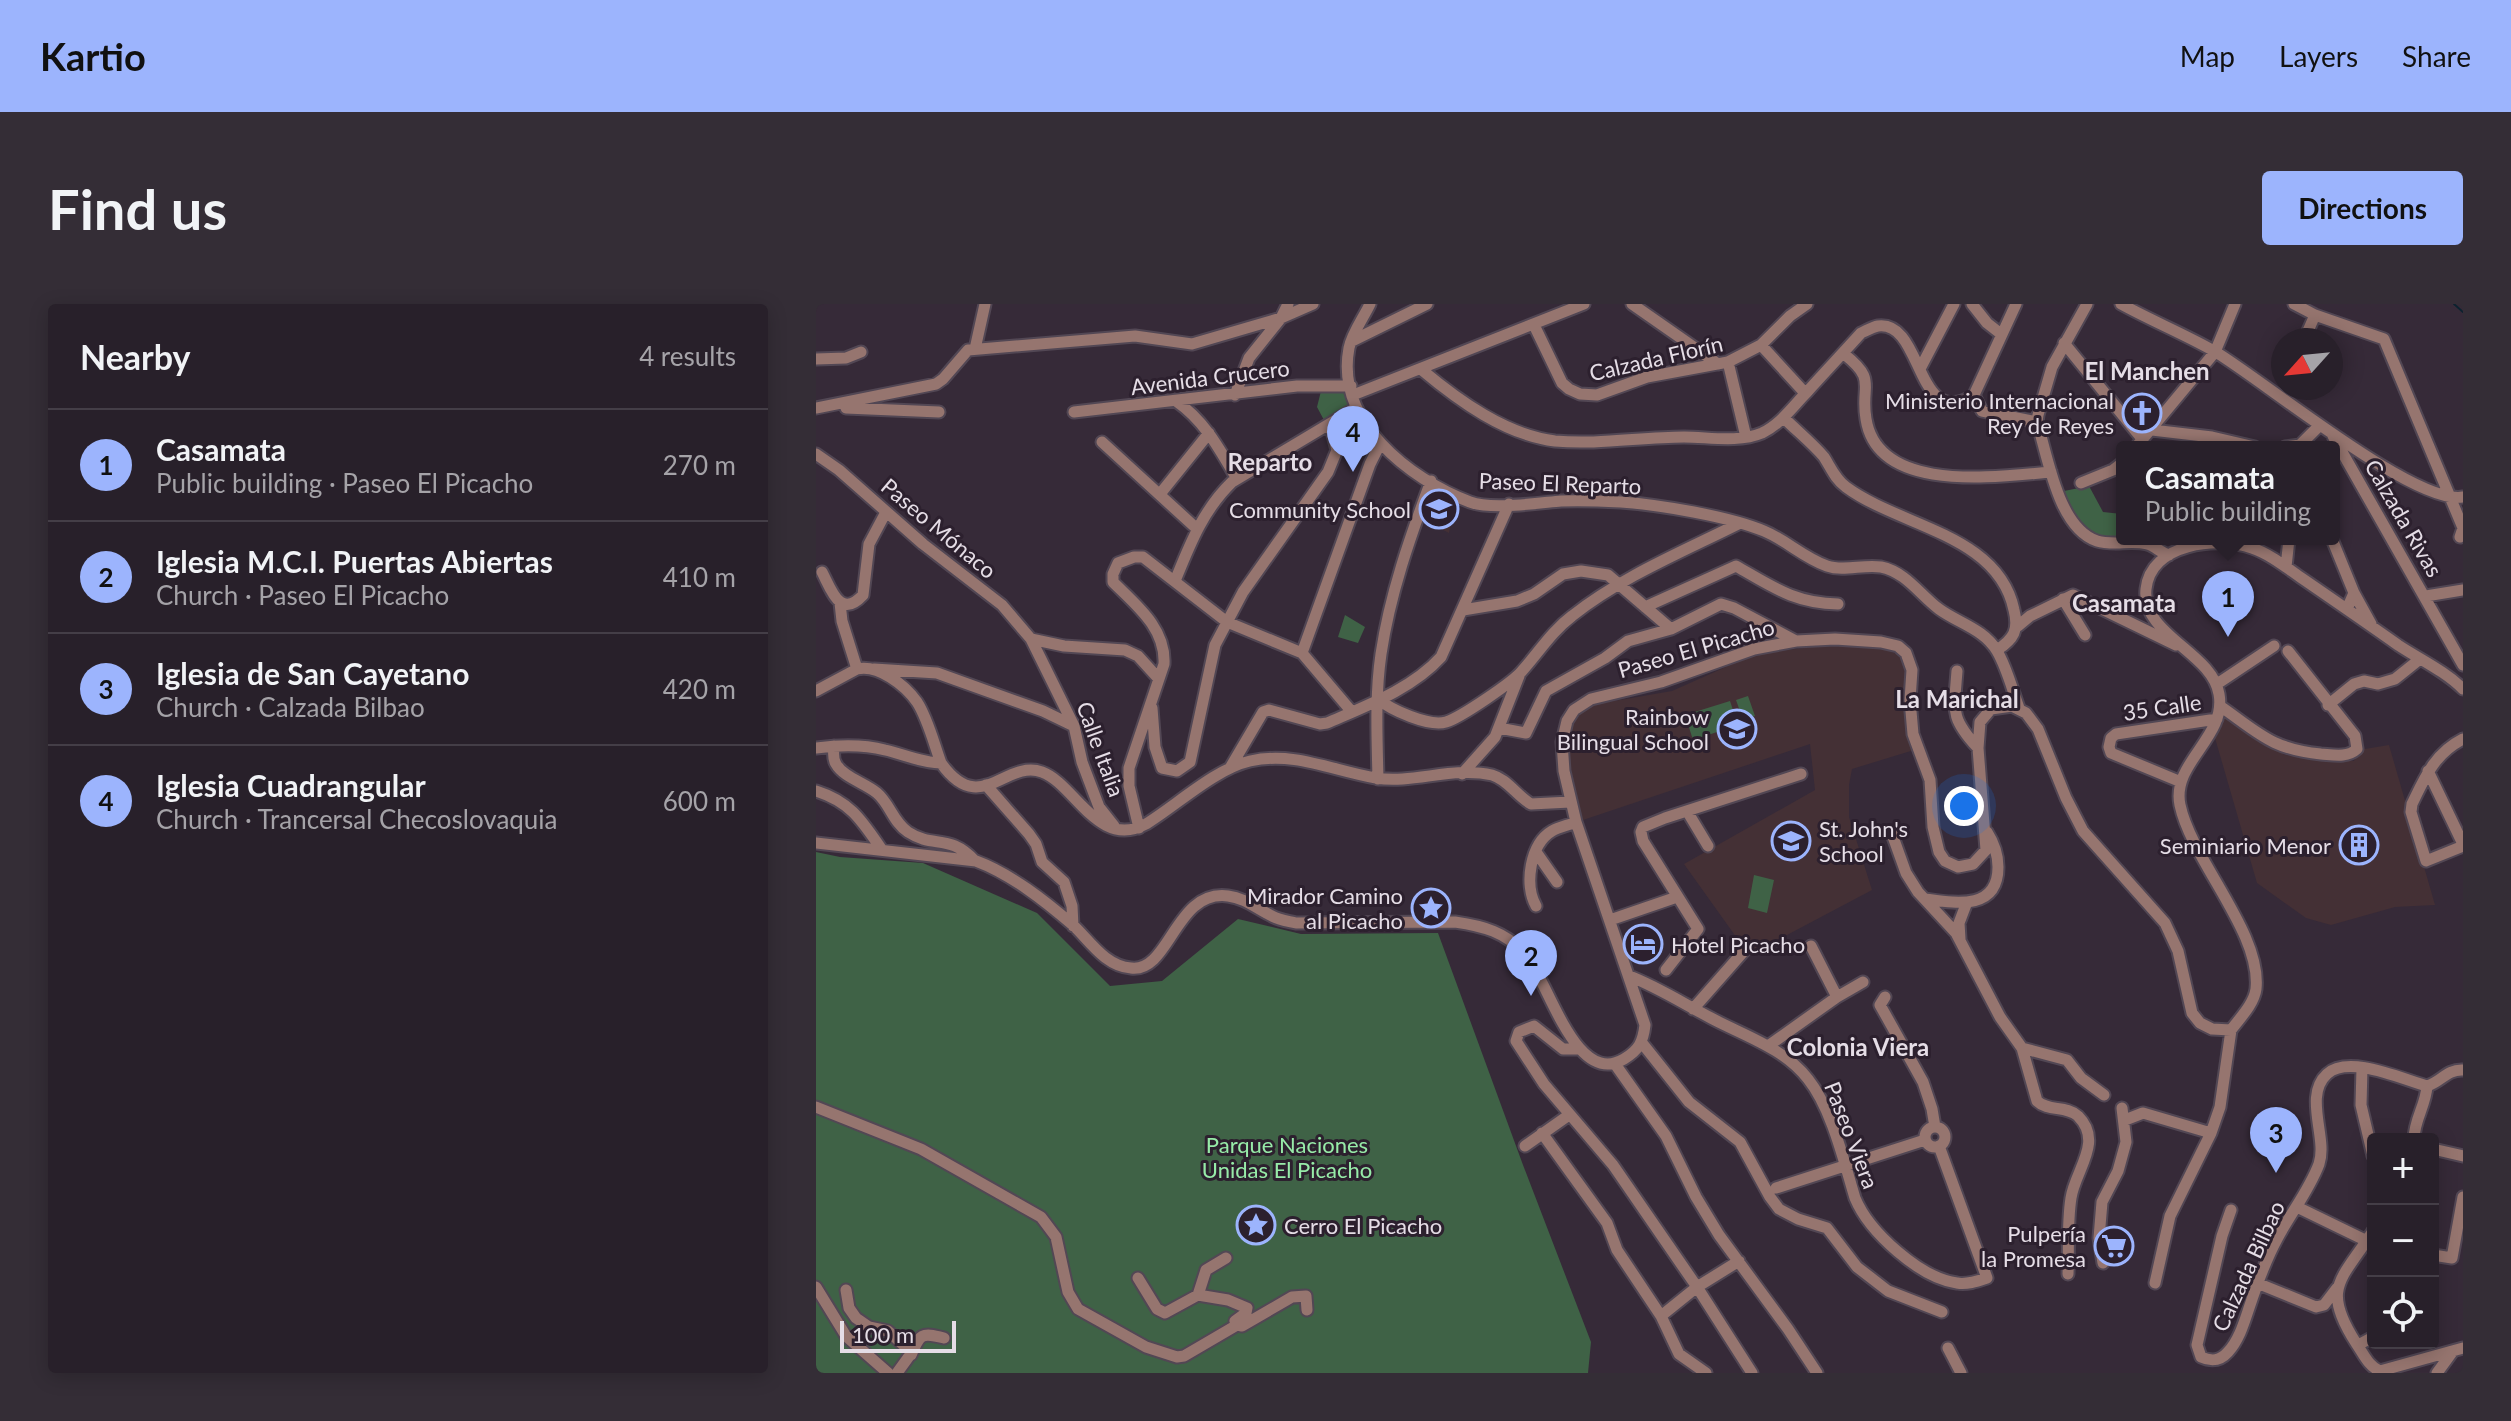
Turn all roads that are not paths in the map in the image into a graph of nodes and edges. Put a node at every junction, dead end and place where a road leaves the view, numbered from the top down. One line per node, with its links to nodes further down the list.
1 (985, 304): 24 (street)
2 (1288, 304): 17 (street)
3 (1313, 304): 17 (street)
4 (1370, 304): 21 (street)
5 (1427, 304): 21 (street)
6 (1584, 304): 18 (street, Avenida Crucero)
7 (1632, 304): 29 (street)
8 (1807, 304): 23 (street, Calzada Florín)
9 (1954, 304): 30 (street)
10 (1972, 304): 20 (street)
11 (2016, 304): 20 (street)
12 (2087, 304): 22 (street)
13 (2121, 304): 26 (street)
14 (2235, 304): 26 (street)
15 (2294, 304): 16 (street)
16 (2315, 315): 19 (street); 65 (street)
17 (1281, 318): 24 (street); 34 (street)
18 (1534, 325): 29 (street, Calzada Florín); 31 (street, Avenida Crucero)
19 (2309, 328)
20 (2001, 334): 35 (street)
21 (1352, 341): 36 (street)
22 (2064, 343): 43 (street); 50 (street)
23 (1761, 345): 29 (street, Calzada Florín); 33 (street)
24 (975, 349): 39 (street)
25 (861, 352): 28 (street)
26 (2215, 352): 32 (street); 46 (street)
27 (1844, 354): 30 (street); 33 (street); 60 (street)
28 (816, 359)
29 (1723, 363): 49 (street)
30 (1921, 367): 35 (street)
31 (1422, 370): 36 (street, Avenida Crucero); 49 (street)
32 (2271, 385)
33 (1805, 393): 42 (street)
34 (1235, 395): 36 (street, Avenida Crucero); 38 (street, Avenida Crucero)
35 (1974, 395): 43 (street)
36 (1353, 396): 44 (street); 56 (street, Paseo El Reparto)
37 (2291, 400): 45 (street)
38 (1176, 401): 41 (street, Avenida Crucero); 47 (street)
39 (821, 408): 40 (street)
40 (939, 412)
41 (1074, 412)
42 (1784, 418): 49 (street); 92 (street)
43 (2037, 422): 60 (street)
44 (1330, 424): 61 (street); 91 (street)
45 (2320, 425): 48 (street); 53 (street)
46 (2152, 430): 51 (street); 52 (street)
47 (1209, 433): 61 (street); 64 (street)
48 (2332, 433): 54 (street, Calzada Rivas); 65 (street)
49 (1746, 437)
50 (2138, 441)
51 (2143, 441)
52 (2229, 441)
53 (2305, 441)
54 (2337, 441)
55 (1102, 442): 64 (street)
56 (1380, 444): 62 (street, Paseo El Reparto); 102 (street)
57 (2340, 447): 84 (street, Calzada Rivas)
58 (819, 458): 67 (street, Paseo Mónaco)
59 (2116, 470): 63 (street)
60 (2051, 472): 71 (street)
61 (1237, 479): 69 (street)
62 (1431, 481): 66 (street, Paseo El Reparto); 114 (street)
63 (2081, 483)
64 (1160, 494): 69 (street)
65 (2457, 498): 70 (street)
66 (1509, 504): 68 (street, Paseo El Reparto); 90 (street)
67 (886, 512): 86 (street); 96 (street, Paseo Mónaco)
68 (1739, 524): 81 (street); 100 (street, Paseo El Reparto)
69 (1196, 528): 80 (street)
70 (2460, 537)
71 (2116, 543)
72 (2150, 545): 77 (street)
73 (2199, 545): 77 (street)
74 (2237, 545): 78 (street)
75 (2288, 545): 78 (street)
76 (2334, 545): 83 (street)
77 (2169, 555): 98 (street)
78 (2286, 567): 89 (street)
79 (822, 572): 86 (street)
80 (1175, 581): 91 (street); 109 (street)
81 (1620, 585): 88 (street); 90 (street); 108 (street)
82 (2463, 590): 84 (street)
83 (2354, 593): 89 (street); 93 (street)
84 (2426, 596): 104 (street, Calzada Rivas)
85 (2063, 599): 92 (street); 95 (street); 98 (street)
86 (840, 603): 105 (street)
87 (1838, 604): 88 (street)
88 (1645, 607): 94 (street)
89 (2347, 609): 93 (street)
90 (1463, 610): 114 (street)
91 (1227, 622): 102 (street); 113 (street)
92 (2018, 626): 100 (street)
93 (2373, 627): 103 (street)
94 (1671, 629): 97 (street); 121 (street)
95 (2085, 635)
96 (1031, 639): 109 (street); 120 (street, Calle Italia)
97 (1796, 641): 135 (street, Paseo El Picacho); 140 (street, Paseo El Picacho)
98 (2181, 646): 110 (street)
99 (2274, 646): 110 (street)
100 (1997, 650): 117 (street)
101 (2288, 651): 115 (street)
102 (1302, 653): 118 (street)
103 (2420, 659): 111 (street); 115 (street)
104 (2463, 668): 111 (street, Calzada Rivas)
105 (857, 669): 106 (street); 112 (street)
106 (874, 669): 120 (street); 126 (street)
107 (1957, 671): 125 (street)
108 (1520, 674): 114 (street); 121 (street)
109 (1158, 678): 113 (street)
110 (2217, 684): 116 (street)
111 (2460, 686)
112 (816, 691)
113 (1152, 696): 138 (street)
114 (1378, 699): 118 (street); 131 (street)
115 (2328, 705): 116 (street)
116 (2220, 706): 119 (street)
117 (2019, 708): 125 (street, Paseo El Picacho); 164 (street)
118 (1352, 712): 127 (street)
119 (2217, 719): 132 (street); 132 (street, 35 Calle)
120 (1074, 726): 139 (street, Calle Italia)
121 (1499, 728): 129 (street)
122 (2463, 739): 128 (street)
123 (834, 746): 124 (street); 126 (street); 147 (street)
124 (816, 748)
125 (1978, 748): 140 (street, Paseo El Picacho)
126 (941, 763): 133 (street)
127 (1230, 768): 131 (street); 138 (street)
128 (2428, 771): 143 (street); 143 (street)
129 (1462, 774): 131 (street); 135 (street)
130 (1801, 774): 136 (street)
131 (1378, 779)
132 (2181, 782): 164 (street)
133 (986, 785): 139 (street); 154 (street)
134 (816, 791): 145 (street)
135 (1570, 802): 137 (street, Paseo El Picacho)
136 (1687, 811): 144 (street); 149 (street)
137 (1576, 822): 146 (street); 153 (street, Paseo El Picacho)
138 (1139, 828): 139 (street)
139 (1116, 829)
140 (1986, 831): 151 (street)
141 (1892, 834): 150 (street)
142 (816, 843): 145 (street)
143 (2463, 845)
144 (1708, 846)
145 (882, 850): 147 (street)
146 (1536, 852): 148 (street); 152 (street)
147 (976, 861): 154 (street)
148 (1557, 882)
149 (1677, 897): 153 (street); 158 (street)
150 (1925, 899): 151 (street); 155 (street)
151 (1967, 902): 155 (street)
152 (1536, 906)
153 (1610, 920): 159 (street, Paseo El Picacho)
154 (1073, 926): 168 (street)
155 (1960, 939): 167 (street)
156 (1811, 946): 161 (street)
157 (1744, 951): 163 (street)
158 (1666, 970)
159 (1629, 976): 163 (street, Paseo Viera); 165 (street, Paseo El Picacho)
160 (1863, 982): 161 (street)
161 (1837, 997): 166 (street)
162 (1885, 997): 176 (street)
163 (1693, 1009): 166 (street, Paseo Viera)
164 (2231, 1030): 178 (street)
165 (1642, 1043): 169 (street); 208 (street)
166 (1768, 1046): 186 (street, Paseo Viera)
167 (2022, 1048): 173 (street); 197 (street)
168 (1580, 1049): 169 (street); 175 (street)
169 (1615, 1064): 195 (street)
170 (2362, 1068): 172 (street); 179 (street); 189 (street, Calzada Bilbao)
171 (2463, 1070): 172 (street)
172 (2427, 1086): 180 (street)
173 (2104, 1095)
174 (816, 1107): 211 (street)
175 (1569, 1115): 177 (street); 202 (street)
176 (1935, 1127): 181 (street); 183 (street)
177 (1542, 1133): 182 (street); 210 (street)
178 (2211, 1133): 196 (street); 199 (street)
179 (2368, 1133)
180 (2414, 1133)
181 (1925, 1140): 183 (street); 186 (street)
182 (1525, 1146)
183 (1939, 1146): 186 (street, Paseo Viera)
184 (2439, 1150): 185 (street)
185 (2463, 1156)
186 (1845, 1166): 187 (street)
187 (1776, 1188)
188 (2463, 1197): 193 (street)
189 (2297, 1207): 191 (street); 200 (street, Calzada Bilbao)
190 (2231, 1210): 200 (street, Calzada Bilbao)
191 (2367, 1235)
192 (2367, 1241): 203 (street)
193 (2439, 1256)
194 (1226, 1258): 205 (street)
195 (1739, 1261): 202 (street); 223 (street)
196 (2103, 1263)
197 (2068, 1274)
198 (1138, 1278): 205 (street)
199 (2155, 1283)
200 (2257, 1283): 206 (street)
201 (816, 1287): 219 (street)
202 (1697, 1287): 210 (street); 222 (street)
203 (2337, 1288): 206 (street); 209 (street)
204 (846, 1290): 217 (street)
205 (1198, 1295): 211 (street)
206 (2321, 1307): 209 (street)
207 (1307, 1310): 211 (street)
208 (1942, 1312)
209 (2338, 1313): 214 (street)
210 (1661, 1316): 221 (street)
211 (1237, 1325)
212 (944, 1338): 217 (street)
213 (2367, 1340): 214 (street)
214 (2358, 1345): 218 (street)
215 (1948, 1348): 224 (street)
216 (2458, 1349): 218 (street); 225 (street)
217 (910, 1355): 220 (street)
218 (2391, 1371)
219 (888, 1373)
220 (897, 1373)
221 (1706, 1373)
222 (1752, 1373)
223 (1817, 1373)
224 (1961, 1373)
225 (2437, 1373)

